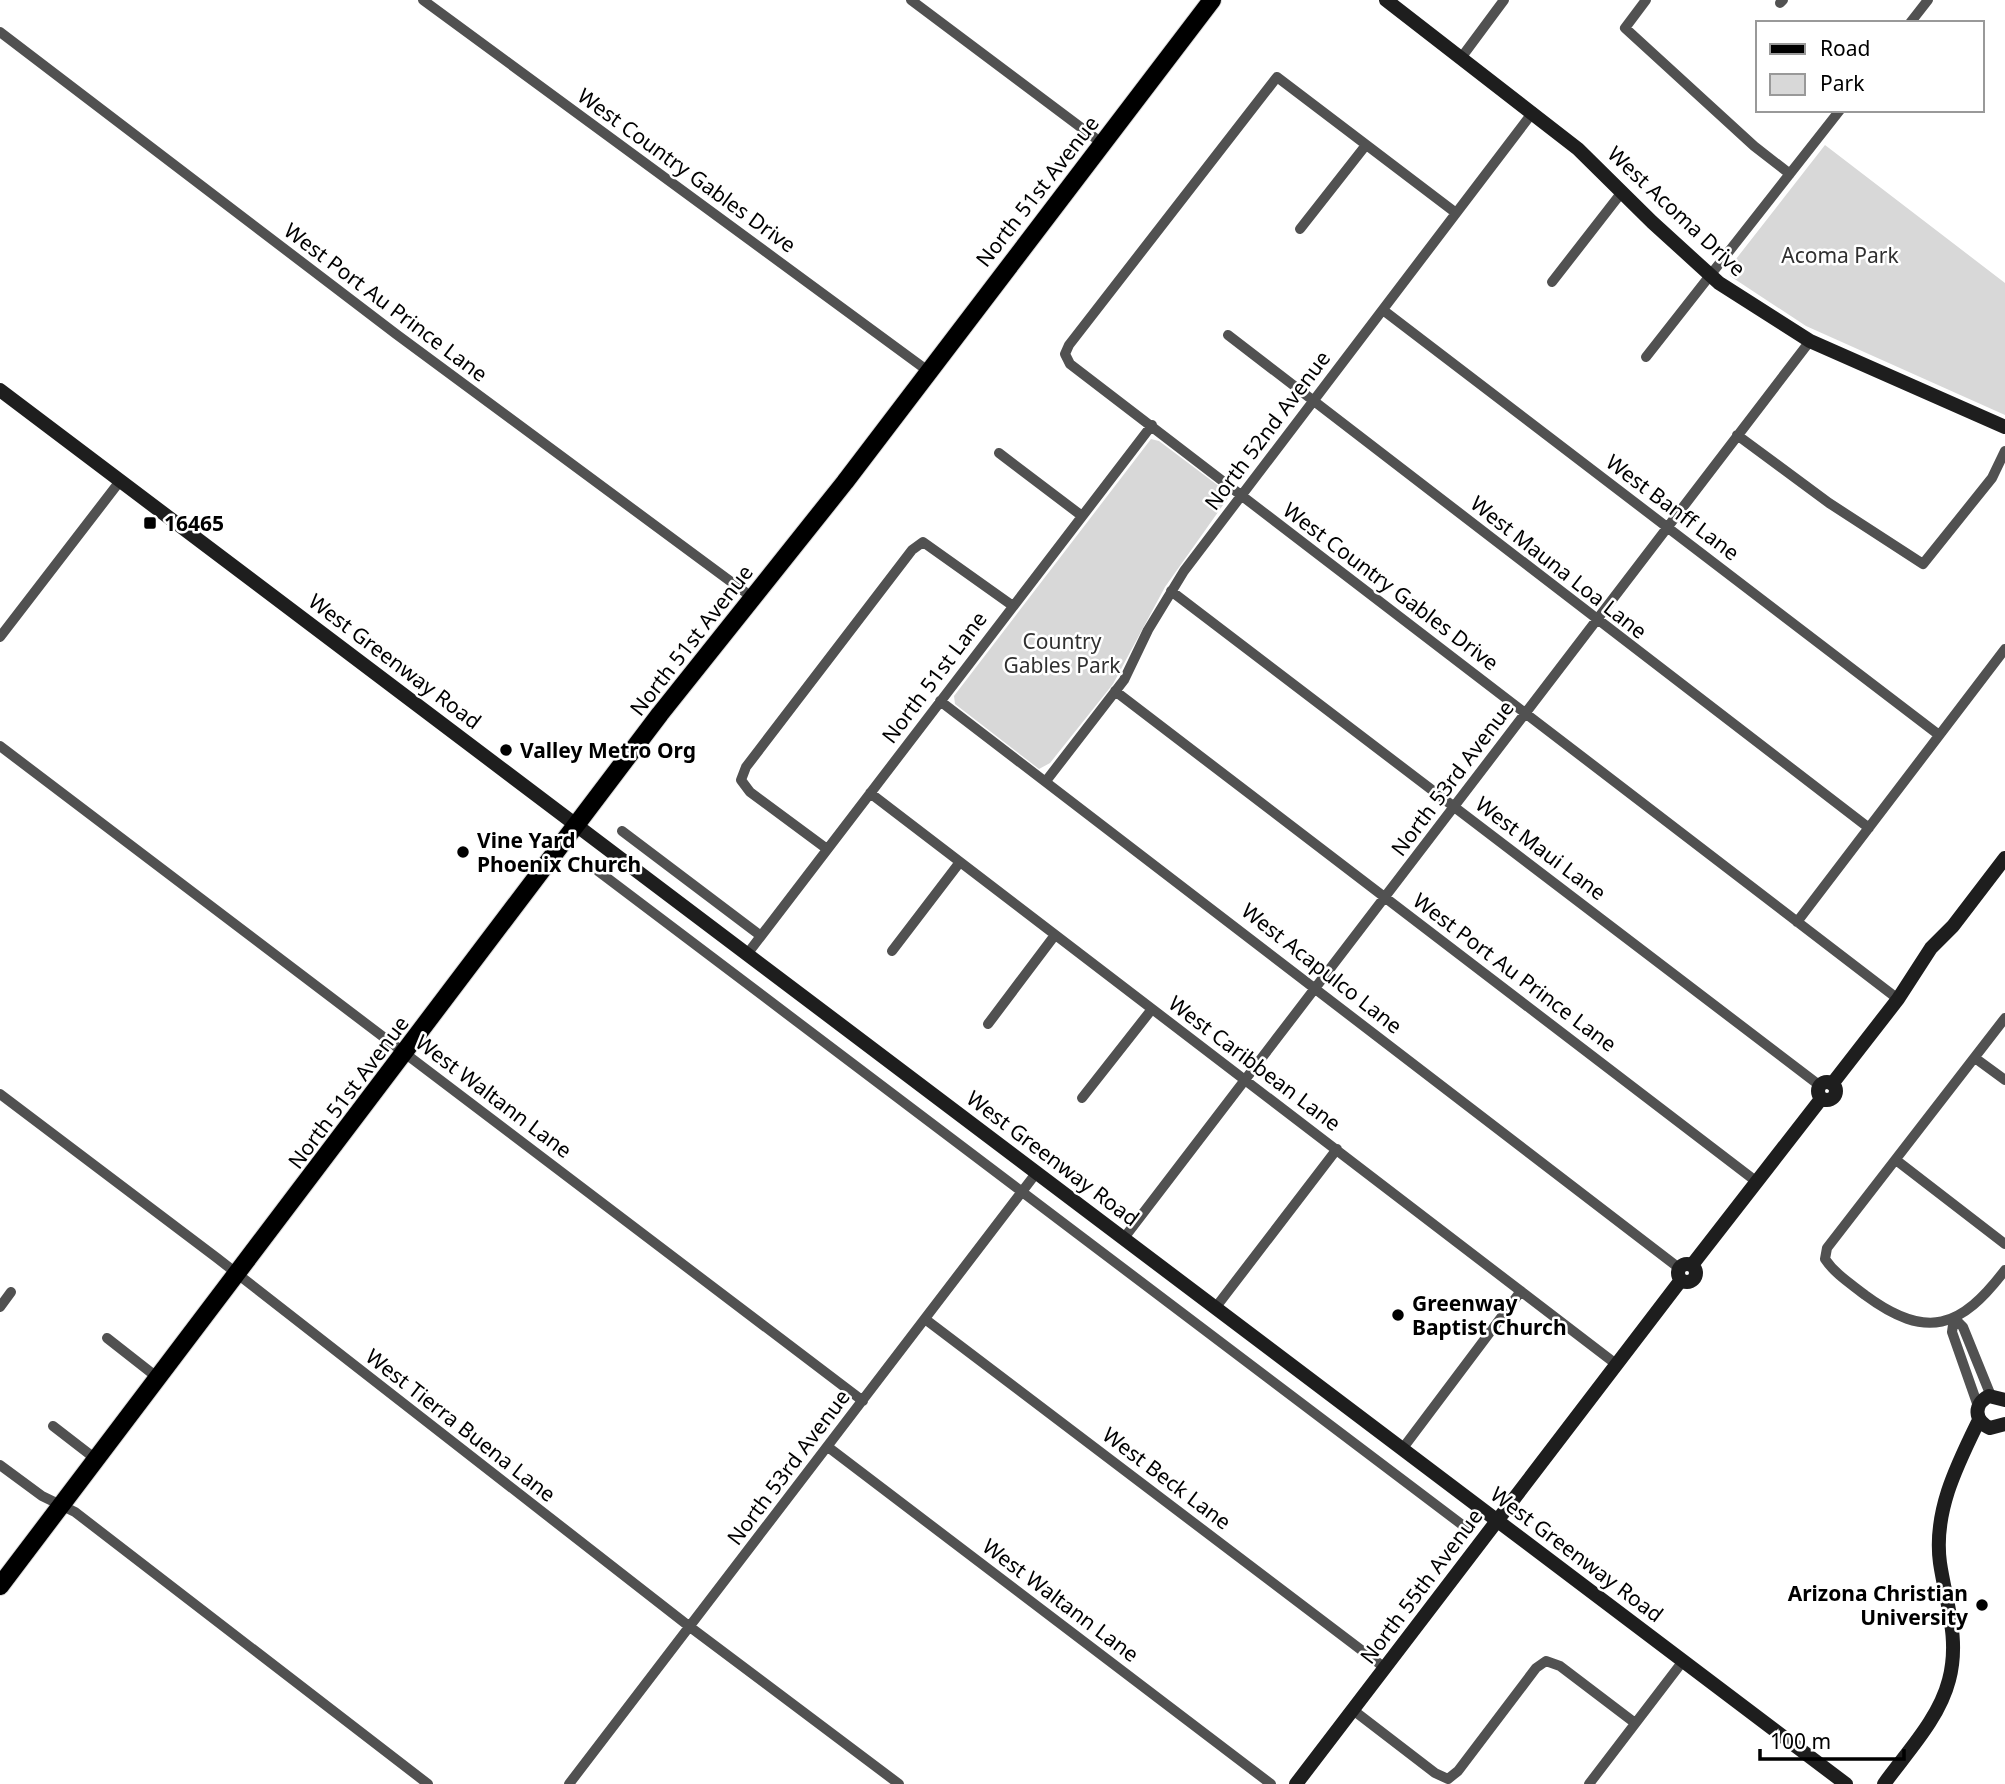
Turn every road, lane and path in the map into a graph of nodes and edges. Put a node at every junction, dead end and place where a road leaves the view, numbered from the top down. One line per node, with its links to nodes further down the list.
1 (424, 0): 25 (street, West Country Gables Drive)
2 (911, 0): 13 (street)
3 (1212, 0): 13 (main road, North 51st Avenue)
4 (1386, 0): 10 (main road, West Acoma Drive)
5 (1504, 0): 10 (street)
6 (1646, 0): 15 (street)
7 (1928, 0): 8 (street)
8 (1912, 21)
9 (0, 32): 38 (street, West Port Au Prince Lane)
10 (1461, 58): 11 (main road, West Acoma Drive)
11 (1533, 112): 16 (main road, West Acoma Drive); 17 (street, North 52nd Avenue)
12 (1838, 112): 15 (street)
13 (1103, 144): 25 (main road, North 51st Avenue)
14 (1366, 145): 17 (street); 18 (street); 28 (street, West Country Gables Drive)
15 (1790, 174): 19 (street)
16 (1622, 192): 19 (main road, West Acoma Drive); 20 (street)
17 (1456, 213): 21 (street, North 52nd Avenue)
18 (1300, 229)
19 (1710, 275): 23 (main road, West Acoma Drive); 24 (street)
20 (1552, 282)
21 (1383, 310): 27 (street, North 52nd Avenue); 36 (street, West Banff Lane)
22 (1228, 335): 27 (street, West Mauna Loa Lane)
23 (1810, 341): 29 (main road, West Acoma Drive); 30 (street, North 53rd Avenue)
24 (1646, 357)
25 (928, 371): 38 (main road, North 51st Avenue)
26 (0, 390): 33 (main road, West Greenway Road)
27 (1312, 400): 34 (street, North 52nd Avenue); 40 (street, West Mauna Loa Lane)
28 (1152, 425): 34 (street, West Country Gables Drive); 35 (street, North 51st Lane)
29 (2005, 427)
30 (1737, 435): 31 (street); 36 (street, North 53rd Avenue)
31 (2005, 451)
32 (999, 453): 35 (street)
33 (120, 481): 41 (street); 51 (main road, West Greenway Road)
34 (1241, 494): 37 (street, North 52nd Avenue); 45 (street, West Country Gables Drive)
35 (1082, 516): 39 (street, North 51st Lane)
36 (1667, 527): 40 (street, North 53rd Avenue); 46 (street, West Banff Lane)
37 (1171, 591): 43 (street, North 52nd Avenue); 50 (street, West Maui Lane)
38 (753, 598): 51 (main road, North 51st Avenue)
39 (1013, 606): 44 (street, North 51st Lane); 54 (street)
40 (1596, 621): 45 (street, North 53rd Avenue); 52 (street, West Mauna Loa Lane)
41 (0, 637)
42 (2005, 649): 46 (street)
43 (1115, 691): 48 (street, North 52nd Avenue); 58 (street, West Port Au Prince Lane)
44 (940, 701): 48 (street, West Acapulco Lane); 49 (street, North 51st Lane)
45 (1526, 713): 50 (street, North 53rd Avenue); 59 (street, West Country Gables Drive)
46 (1938, 735): 52 (street)
47 (0, 747): 71 (street, West Waltann Lane)
48 (1046, 781): 64 (street, West Acapulco Lane)
49 (870, 793): 54 (street, North 51st Lane); 56 (street, West Caribbean Lane)
50 (1454, 806): 58 (street, North 53rd Avenue); 75 (street, West Maui Lane)
51 (576, 824): 63 (main road, West Greenway Road); 71 (main road, North 51st Avenue)
52 (1869, 828): 59 (street)
53 (622, 831): 61 (street)
54 (827, 849): 61 (street, North 51st Lane)
55 (2005, 858): 66 (main road, North 55th Avenue)
56 (960, 862): 60 (street, West Caribbean Lane); 62 (street)
57 (598, 871): 68 (street)
58 (1384, 897): 64 (street, North 53rd Avenue); 81 (street, West Port Au Prince Lane)
59 (1797, 922): 66 (street, West Country Gables Drive)
60 (1055, 935): 67 (street, West Caribbean Lane); 70 (street)
61 (761, 936): 63 (street, North 51st Lane)
62 (892, 951)
63 (748, 953): 65 (main road, West Greenway Road)
64 (1315, 988): 73 (street, North 53rd Avenue); 86 (street, West Acapulco Lane)
65 (798, 991): 68 (street); 80 (main road, West Greenway Road)
66 (1898, 999): 75 (main road, North 55th Avenue)
67 (1152, 1009): 73 (street, West Caribbean Lane); 77 (street)
68 (783, 1011): 82 (street)
69 (2005, 1018): 72 (street)
70 (988, 1024)
71 (406, 1053): 87 (main road, North 51st Avenue); 101 (street, West Waltann Lane)
72 (1975, 1058): 74 (street); 79 (street)
73 (1245, 1080): 78 (street, West Caribbean Lane); 83 (street, North 53rd Avenue)
74 (2005, 1080)
75 (1824, 1089): 81 (main road, North 55th Avenue)
76 (0, 1094): 87 (street, West Tierra Buena Lane)
77 (1082, 1098)
78 (1337, 1149): 88 (street, West Caribbean Lane); 91 (street)
79 (1896, 1160): 84 (street); 92 (street)
80 (1037, 1172): 82 (street, North 53rd Avenue); 83 (main road, West Greenway Road)
81 (1757, 1182): 86 (main road, North 55th Avenue)
82 (1023, 1191): 93 (street, North 53rd Avenue); 98 (street)
83 (1124, 1238): 91 (main road, West Greenway Road)
84 (2005, 1244)
85 (2005, 1270): 92 (street)
86 (1684, 1271): 97 (main road, North 55th Avenue)
87 (237, 1275): 99 (main road, North 51st Avenue); 112 (street, West Tierra Buena Lane)
88 (1521, 1291): 97 (street, West Caribbean Lane); 105 (street)
89 (12, 1292): 90 (street)
90 (0, 1307)
91 (1216, 1307): 95 (main road, West Greenway Road)
92 (1954, 1318): 96 (street)
93 (925, 1319): 101 (street, North 53rd Avenue); 114 (street, West Beck Lane)
94 (107, 1338): 99 (street)
95 (1283, 1358): 98 (street); 105 (main road, West Greenway Road)
96 (1968, 1358): 100 (street); 102 (street)
97 (1616, 1364): 109 (main road, North 55th Avenue)
98 (1269, 1377): 110 (street)
99 (158, 1378): 106 (main road, North 51st Avenue)
100 (1999, 1395): 102 (main road)
101 (863, 1401): 104 (street, North 53rd Avenue)
102 (1989, 1420): 124 (main road)
103 (52, 1426): 106 (street)
104 (828, 1447): 112 (street, North 53rd Avenue); 120 (street, West Waltann Lane)
105 (1402, 1448): 109 (main road, West Greenway Road)
106 (97, 1460): 108 (main road, North 51st Avenue)
107 (0, 1465): 108 (street)
108 (61, 1506): 111 (main road, North 51st Avenue); 117 (street)
109 (1497, 1520): 113 (main road, West Greenway Road); 114 (main road, North 55th Avenue)
110 (1465, 1527)
111 (0, 1586)
112 (690, 1627): 118 (street, North 53rd Avenue); 119 (street, West Tierra Buena Lane)
113 (1683, 1661): 116 (street); 123 (main road, West Greenway Road)
114 (1385, 1668): 115 (main road, North 55th Avenue)
115 (1353, 1710): 116 (street); 121 (main road, North 55th Avenue)
116 (1635, 1723): 122 (street)
117 (428, 1784)
118 (569, 1784)
119 (898, 1784)
120 (1271, 1784)
121 (1296, 1784)
122 (1588, 1784)
123 (1846, 1784)
124 (1884, 1784)

